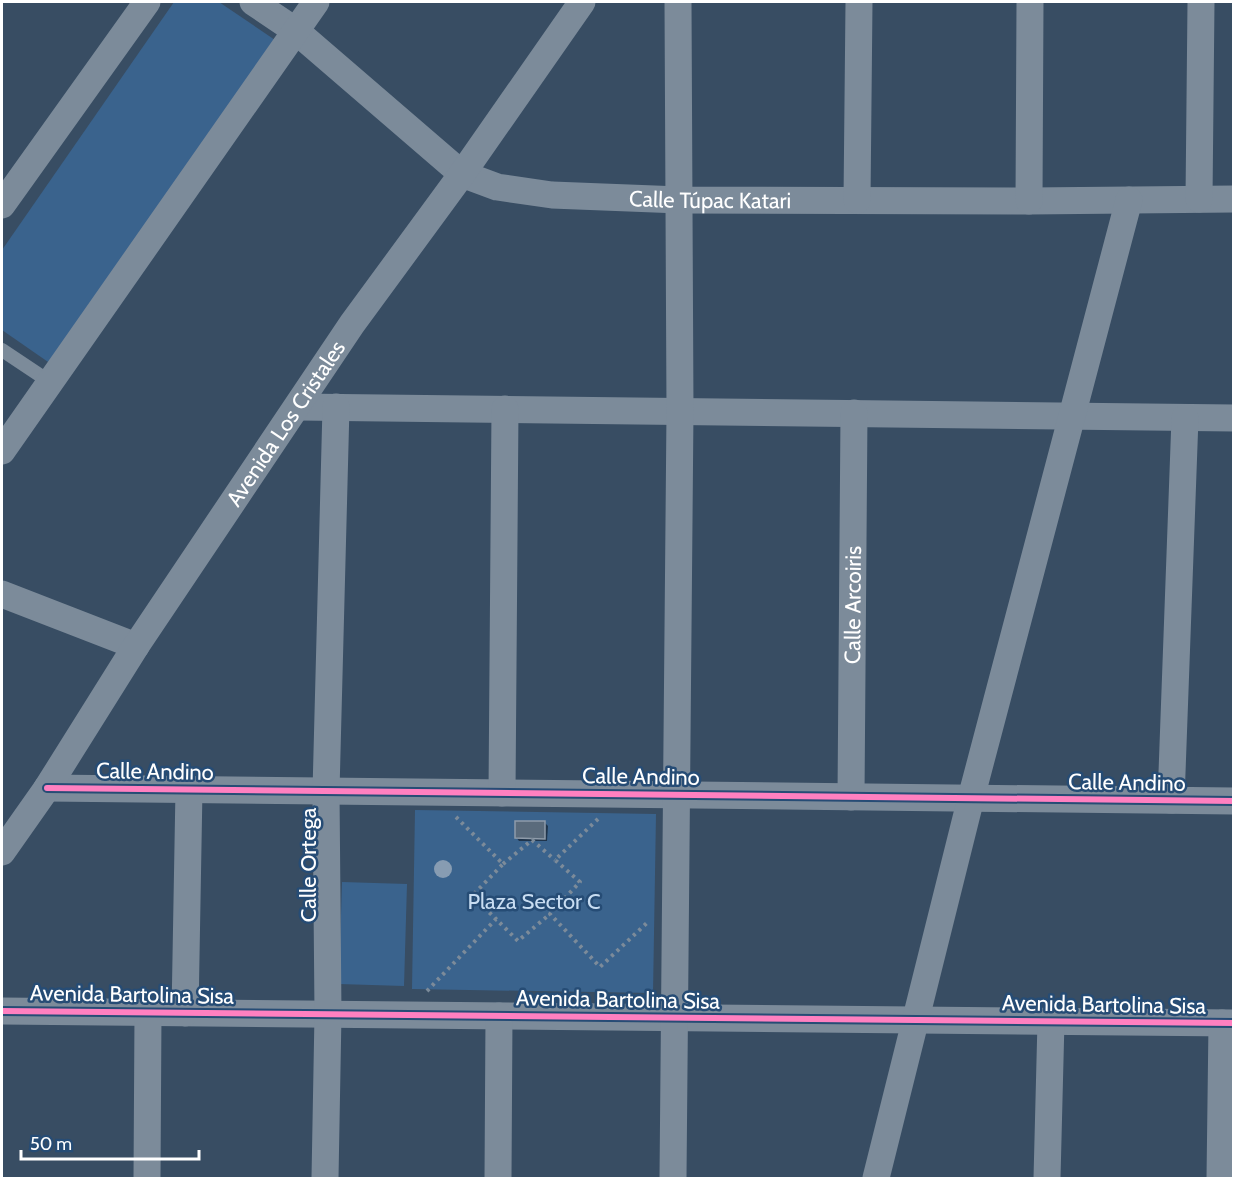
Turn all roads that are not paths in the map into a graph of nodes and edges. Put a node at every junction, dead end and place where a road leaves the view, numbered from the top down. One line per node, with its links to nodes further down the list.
1 (147, 2): 17 (street)
2 (254, 2): 9 (street, Calle Túpac Katari)
3 (316, 2): 9 (street)
4 (582, 2): 10 (street, Avenida Los Cristales)
5 (678, 2): 13 (street)
6 (859, 2): 14 (street)
7 (1030, 2): 16 (street)
8 (1201, 2): 11 (street)
9 (296, 32): 10 (street, Calle Túpac Katari); 19 (street)
10 (462, 174): 13 (street, Calle Túpac Katari); 20 (street, Avenida Los Cristales)
11 (1199, 199): 12 (street, Calle Túpac Katari); 15 (street, Calle Túpac Katari)
12 (1233, 199)
13 (680, 200): 14 (street, Calle Túpac Katari); 23 (street)
14 (857, 200): 16 (street, Calle Túpac Katari)
15 (1129, 200): 16 (street, Calle Túpac Katari); 25 (street)
16 (1029, 201)
17 (2, 205)
18 (2, 351): 19 (lane)
19 (50, 382): 28 (street)
20 (298, 407): 21 (street); 30 (street, Avenida Los Cristales)
21 (336, 407): 22 (street); 33 (street, Calle Ortega)
22 (505, 409): 23 (street); 34 (street)
23 (680, 411): 24 (street); 35 (street)
24 (854, 413): 25 (street); 36 (street, Calle Arcoiris)
25 (1072, 416): 26 (street); 37 (street)
26 (1185, 418): 27 (street); 38 (street)
27 (1233, 418)
28 (2, 451)
29 (2, 594): 30 (street)
30 (136, 646): 31 (street, Avenida Los Cristales)
31 (47, 788): 32 (street, Calle Andino); 40 (street, Avenida Los Cristales)
32 (189, 789): 33 (street, Calle Andino); 43 (street)
33 (326, 791): 34 (street, Calle Andino); 44 (street, Calle Ortega)
34 (502, 793): 35 (street, Calle Andino)
35 (676, 795): 36 (street, Calle Andino); 46 (street)
36 (851, 796): 37 (street, Calle Andino)
37 (970, 798): 38 (street, Calle Andino); 47 (street)
38 (1172, 800): 39 (street, Calle Andino)
39 (1233, 801)
40 (2, 852)
41 (2, 1011): 42 (street, Avenida Bartolina Sisa)
42 (148, 1013): 43 (street, Avenida Bartolina Sisa); 50 (street)
43 (185, 1013): 44 (street, Avenida Bartolina Sisa)
44 (327, 1014): 45 (street, Avenida Bartolina Sisa); 51 (street, Calle Ortega)
45 (499, 1016): 46 (street, Avenida Bartolina Sisa); 52 (street)
46 (674, 1018): 47 (street, Avenida Bartolina Sisa); 53 (street)
47 (915, 1020): 48 (street, Avenida Bartolina Sisa); 54 (street)
48 (1051, 1021): 49 (street, Avenida Bartolina Sisa); 55 (street)
49 (1228, 1023): 56 (street)
50 (147, 1179)
51 (325, 1179)
52 (498, 1179)
53 (673, 1179)
54 (876, 1179)
55 (1047, 1179)
56 (1220, 1179)

